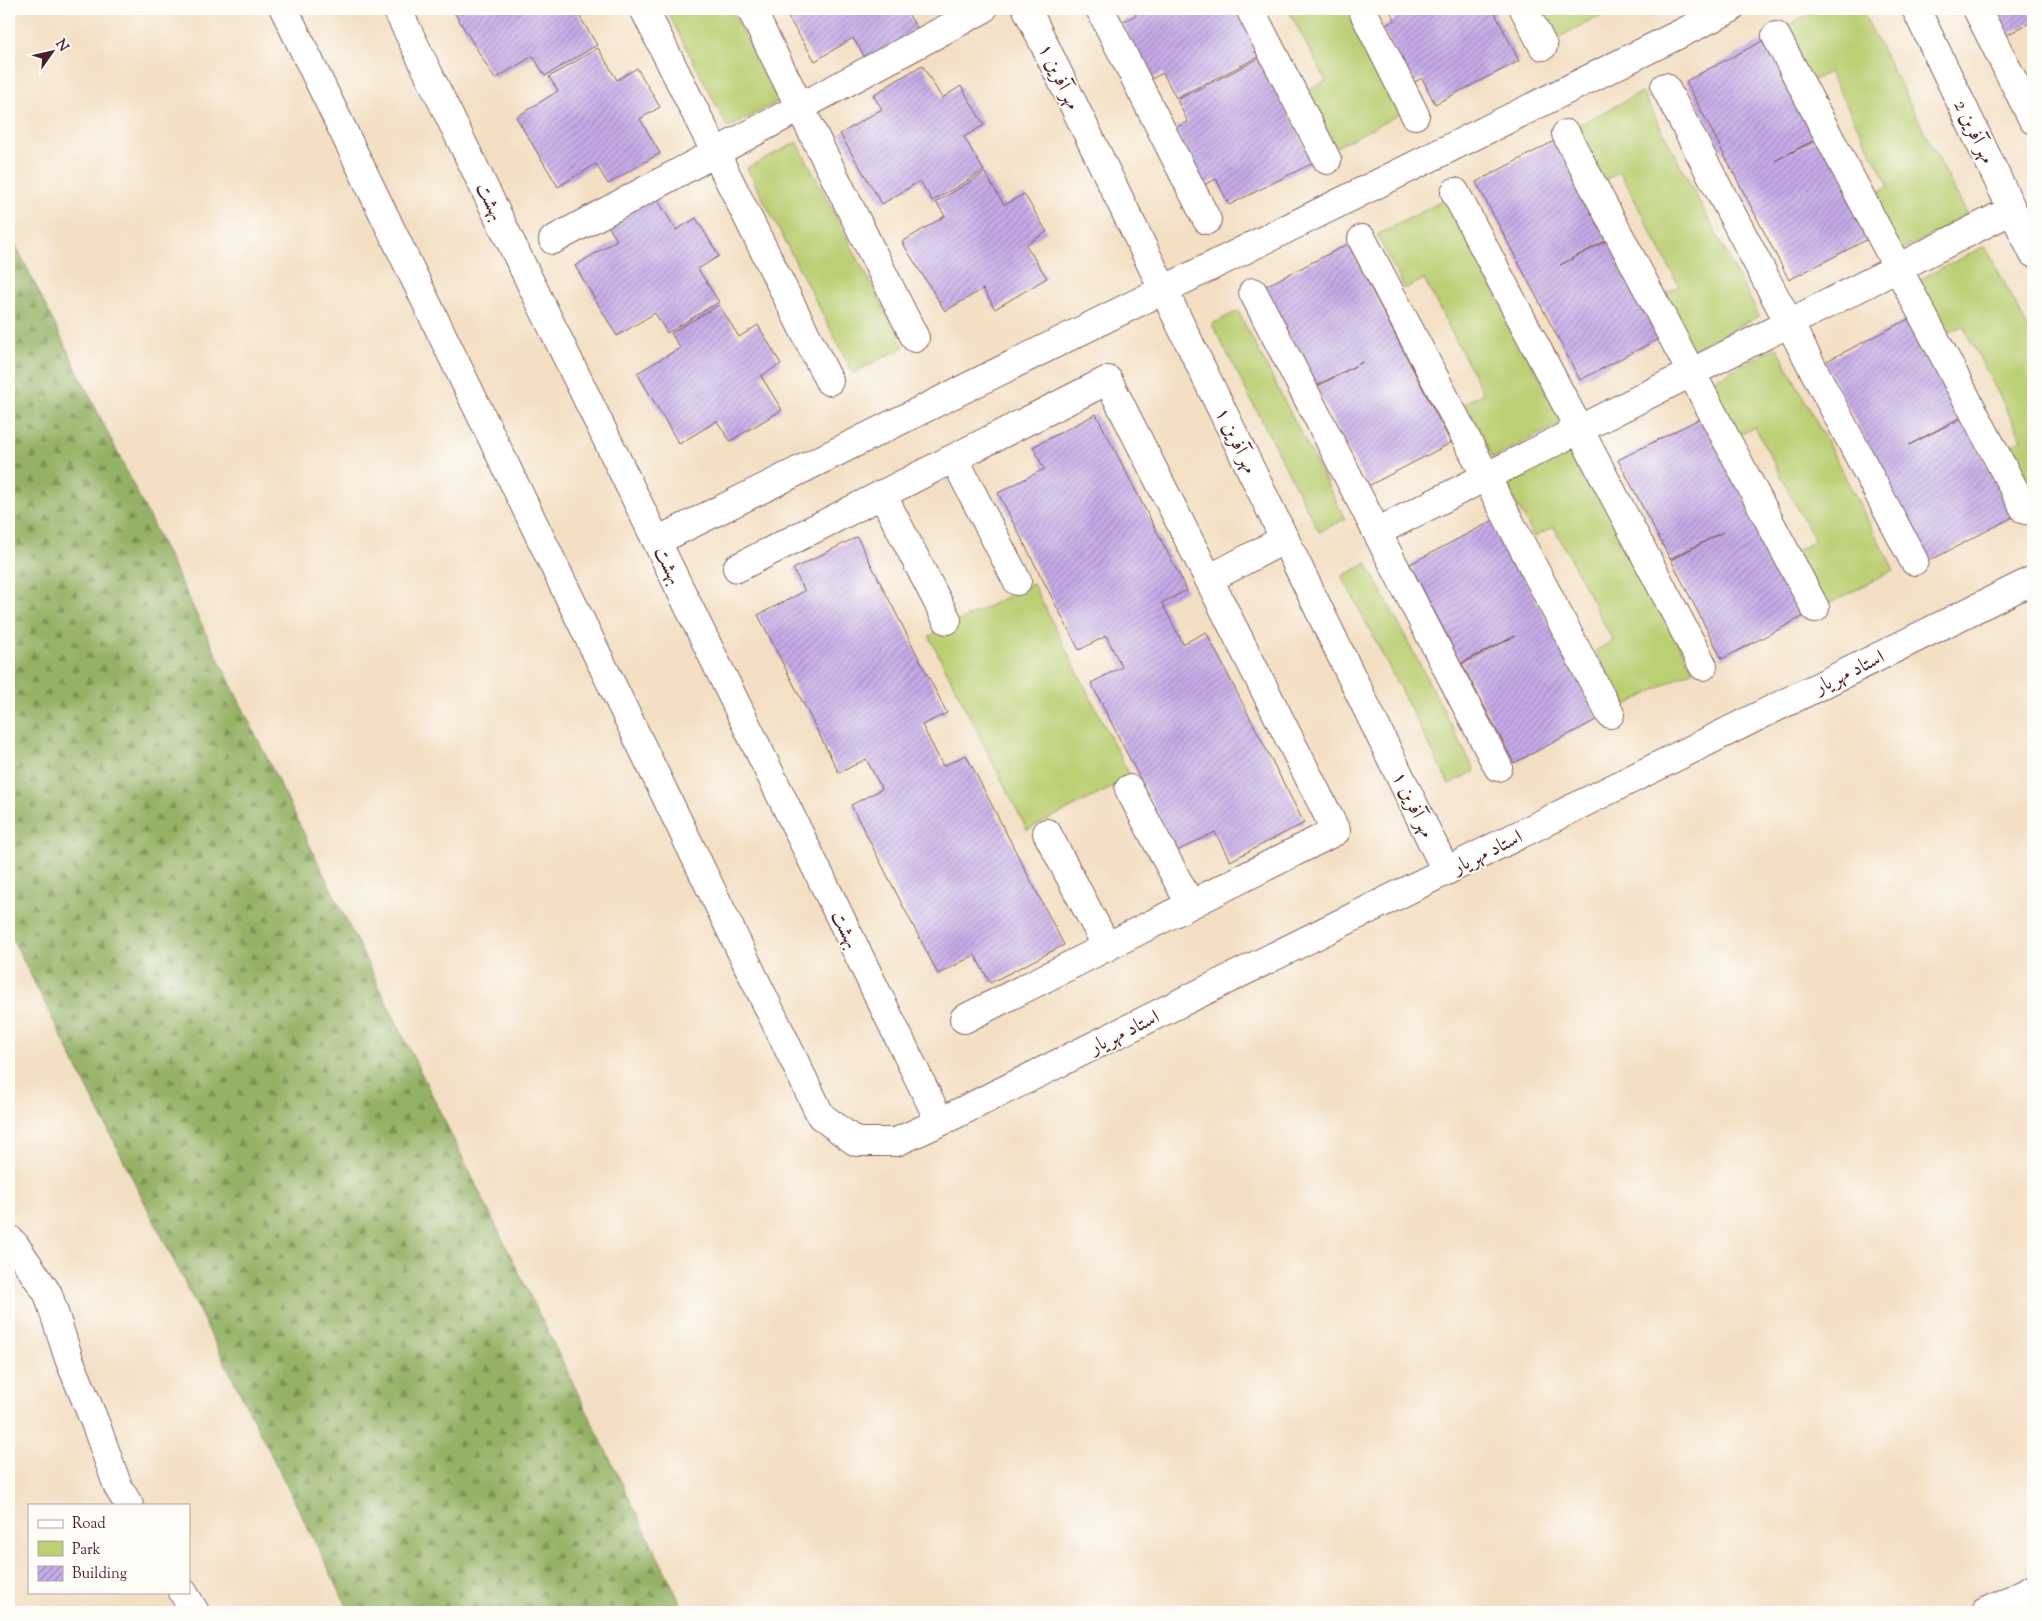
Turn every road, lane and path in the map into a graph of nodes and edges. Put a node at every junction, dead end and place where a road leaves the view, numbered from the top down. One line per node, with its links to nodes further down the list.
1 (284, 9): 60 (street, استاد مهریار)
2 (397, 9): 43 (street, بهشت)
3 (644, 9): 21 (street)
4 (751, 9): 17 (street)
5 (983, 9): 17 (street)
6 (1027, 9): 30 (street, مهر آفرین ۱)
7 (1100, 9): 25 (street)
8 (1250, 9): 22 (street)
9 (1362, 9): 18 (street)
10 (1524, 9): 15 (street)
11 (1730, 9): 30 (street)
12 (1916, 9): 24 (street, مهر آفرین 2)
13 (1977, 9): 19 (street)
14 (1776, 36): 29 (street)
15 (1543, 46)
16 (1664, 87): 32 (street)
17 (800, 107): 21 (street); 33 (street)
18 (1416, 115)
19 (2033, 120)
20 (1566, 134): 34 (street)
21 (715, 152): 27 (street); 35 (street)
22 (1327, 160)
23 (1455, 192): 36 (street)
24 (2012, 210): 28 (street, مهر آفرین 2); 29 (street)
25 (1207, 220)
26 (1362, 239): 38 (street)
27 (553, 240)
28 (2033, 253)
29 (1898, 268): 32 (street); 40 (street)
30 (1164, 290): 42 (street, مهر آفرین ۱); 43 (street)
31 (1253, 292): 41 (street)
32 (1789, 323): 34 (street); 44 (street)
33 (915, 338)
34 (1692, 372): 36 (street); 49 (street)
35 (829, 381)
36 (1579, 430): 38 (street); 51 (street)
37 (954, 458): 39 (street); 46 (street); 48 (street)
38 (1486, 477): 41 (street); 52 (street)
39 (882, 494): 45 (street); 50 (street)
40 (2026, 510)
41 (1377, 532): 53 (street)
42 (1285, 539): 46 (street); 56 (street, مهر آفرین ۱)
43 (657, 541): 60 (street, بهشت)
44 (1914, 561)
45 (737, 568)
46 (1209, 579): 57 (street)
47 (2033, 580): 56 (street, استاد مهریار)
48 (1017, 581)
49 (1815, 608)
50 (947, 620)
51 (1703, 666)
52 (1610, 714)
53 (1498, 767)
54 (1129, 789): 57 (street)
55 (1047, 833): 58 (street)
56 (1446, 871): 60 (street, استاد مهریار)
57 (1190, 904): 58 (street)
58 (1107, 947): 59 (street)
59 (964, 1019)
60 (940, 1122)
61 (9, 1239): 62 (street)
62 (127, 1504)
63 (2033, 1589): 66 (street)
64 (184, 1594): 65 (street)
65 (195, 1612)
66 (1986, 1612)

